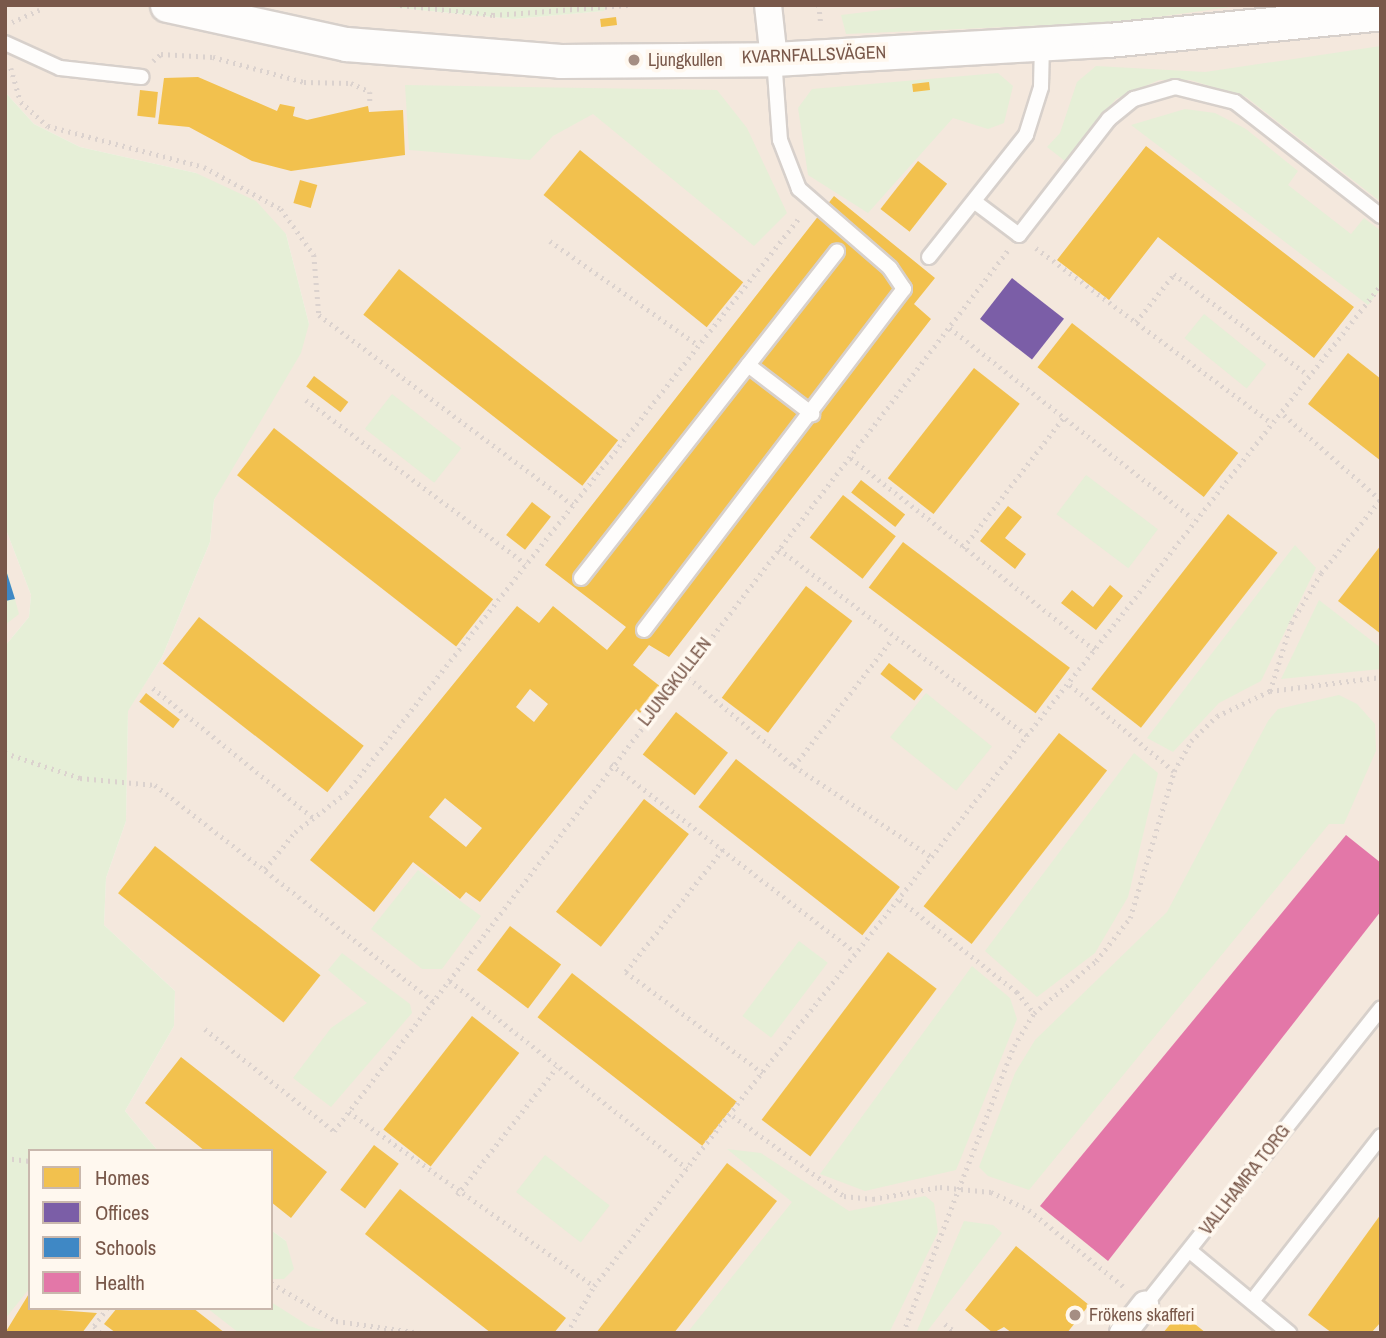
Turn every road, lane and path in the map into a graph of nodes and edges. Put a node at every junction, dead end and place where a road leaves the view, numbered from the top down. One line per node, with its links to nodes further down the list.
1 (167, 5): 12 (street, KVARNFALLSVÄGEN)
2 (400, 5): 3 (path)
3 (628, 5)
4 (768, 5): 12 (street)
5 (819, 5): 9 (path)
6 (39, 10): 8 (path)
7 (1381, 13): 10 (street, KVARNFALLSVÄGEN)
8 (5, 24)
9 (822, 33)
10 (1042, 43): 12 (street, KVARNFALLSVÄGEN); 15 (lane)
11 (8, 44): 13 (lane); 34 (path)
12 (774, 58): 16 (lane)
13 (142, 77): 14 (path)
14 (370, 105)
15 (975, 202): 18 (lane); 21 (lane)
16 (811, 204): 25 (path); 30 (lane)
17 (1381, 216): 18 (lane)
18 (1018, 235): 23 (path); 24 (path, LJUNGKULLEN)
19 (550, 241): 25 (path)
20 (837, 252): 26 (lane)
21 (929, 257)
22 (1381, 285): 27 (path)
23 (1136, 322): 27 (path); 32 (path)
24 (950, 328): 31 (path); 33 (path, LJUNGKULLEN)
25 (698, 345): 34 (path)
26 (748, 365): 30 (lane); 39 (lane)
27 (1308, 375): 29 (path)
28 (306, 400): 38 (path)
29 (1281, 413): 32 (path); 47 (path)
30 (812, 414): 40 (lane)
31 (1064, 417): 35 (path); 36 (path)
32 (1269, 421): 35 (path)
33 (851, 458): 36 (path); 37 (path, LJUNGKULLEN)
34 (573, 505): 38 (path)
35 (1192, 518): 42 (path)
36 (963, 548): 42 (path)
37 (779, 549): 41 (path); 43 (path, LJUNGKULLEN)
38 (526, 564): 53 (path)
39 (581, 578)
40 (643, 630)
41 (892, 639): 48 (path); 51 (path)
42 (1095, 650): 45 (path)
43 (682, 673): 50 (path, LJUNGKULLEN); 51 (path)
44 (1381, 677): 47 (path)
45 (1070, 685): 48 (path); 52 (path)
46 (153, 688): 53 (path)
47 (1270, 691): 52 (path)
48 (1027, 735): 55 (path)
49 (5, 753): 56 (path)
50 (611, 764): 54 (path); 59 (path, LJUNGKULLEN)
51 (794, 766): 55 (path)
52 (1174, 771): 62 (path)
53 (315, 819): 56 (path)
54 (723, 850): 58 (path); 65 (path)
55 (932, 857): 57 (path)
56 (265, 869): 60 (path)
57 (900, 900): 58 (path); 62 (path)
58 (855, 953): 65 (path)
59 (450, 981): 60 (path, LJUNGKULLEN); 64 (path)
60 (434, 1002): 66 (path, LJUNGKULLEN)
61 (1381, 1008): 74 (lane, VALLHAMRA TORG)
62 (1034, 1013): 72 (path)
63 (205, 1029): 66 (path, LJUNGKULLEN)
64 (557, 1067): 71 (path); 73 (path)
65 (763, 1073): 67 (path)
66 (349, 1112): 73 (path)
67 (733, 1116): 71 (path); 72 (path)
68 (1381, 1136): 77 (lane)
69 (5, 1158): 70 (path)
70 (28, 1161)
71 (687, 1168): 76 (path)
72 (960, 1187): 78 (path); 84 (path)
73 (457, 1195): 76 (path)
74 (1189, 1251): 77 (lane, VALLHAMRA TORG); 78 (lane)
75 (273, 1284): 82 (path)
76 (594, 1286): 83 (path)
77 (1253, 1300): 87 (lane, VALLHAMRA TORG)
78 (1145, 1305): 86 (street)
79 (106, 1310): 81 (path)
80 (945, 1324): 85 (path)
81 (100, 1333)
82 (421, 1333)
83 (567, 1333)
84 (903, 1333)
85 (957, 1333)
86 (1123, 1333)
87 (1289, 1333)

